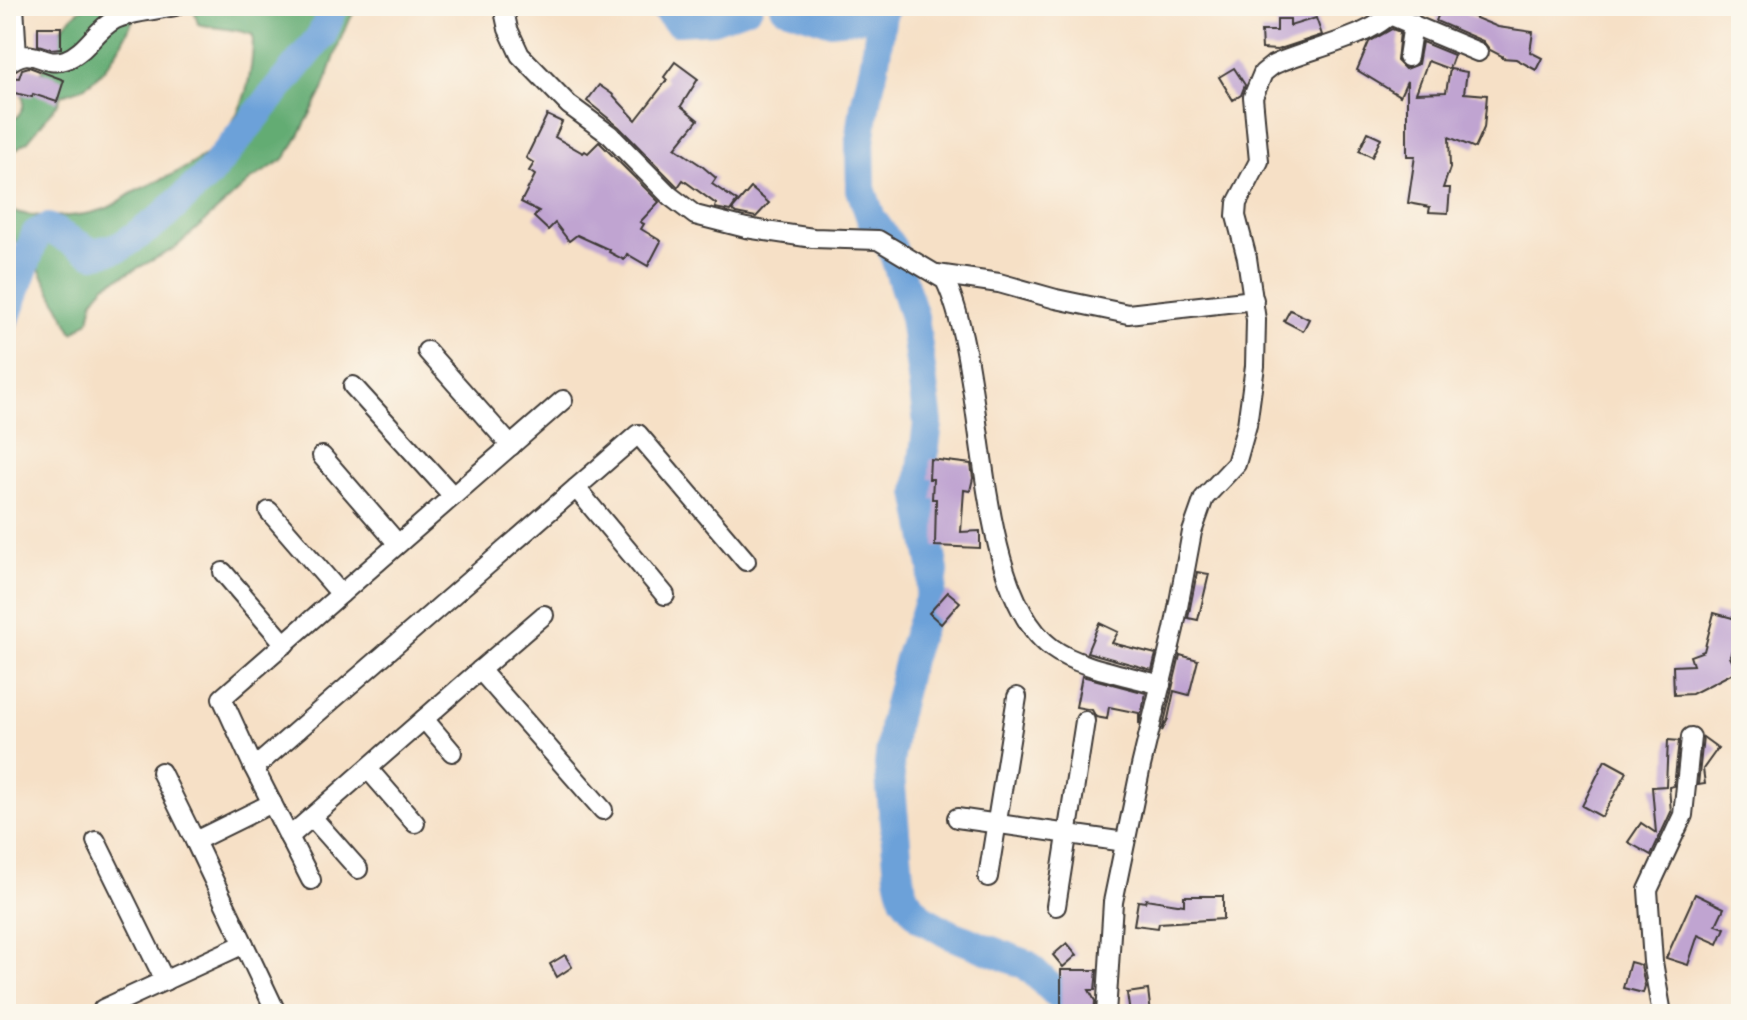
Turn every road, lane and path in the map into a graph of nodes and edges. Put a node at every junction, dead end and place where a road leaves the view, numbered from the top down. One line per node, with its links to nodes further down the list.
1 (14, 6): 8 (street)
2 (175, 6): 8 (street)
3 (503, 6): 9 (street)
4 (1395, 11): 5 (street); 10 (street)
5 (1413, 24): 6 (street); 7 (street)
6 (1478, 52)
7 (1408, 57)
8 (11, 60)
9 (937, 274): 10 (street); 27 (street)
10 (1254, 300): 27 (street)
11 (427, 351): 14 (street)
12 (353, 386): 17 (street)
13 (563, 400): 14 (street)
14 (511, 446): 17 (street)
15 (322, 456): 19 (street)
16 (576, 488): 20 (street); 23 (street); 33 (street)
17 (453, 496): 19 (street)
18 (269, 511): 22 (street)
19 (398, 544): 22 (street)
20 (746, 561)
21 (223, 572): 25 (street)
22 (341, 594): 25 (street)
23 (665, 595)
24 (544, 615): 26 (street)
25 (285, 644): 33 (street)
26 (480, 670): 29 (street); 37 (street)
27 (1161, 685): 46 (street)
28 (1017, 697): 41 (street)
29 (424, 719): 32 (street); 34 (street)
30 (1085, 721): 42 (street)
31 (1691, 737): 56 (street)
32 (452, 752)
33 (254, 768): 36 (street)
34 (368, 769): 38 (street); 40 (street)
35 (161, 772): 45 (street)
36 (272, 803): 43 (street); 45 (street)
37 (603, 810)
38 (312, 817): 43 (street); 47 (street)
39 (957, 818): 41 (street)
40 (415, 823)
41 (995, 824): 42 (street); 48 (street)
42 (1066, 832): 46 (street); 50 (street)
43 (289, 837): 49 (street)
44 (96, 841): 52 (street)
45 (195, 841): 51 (street)
46 (1125, 842): 55 (street)
47 (358, 869)
48 (988, 877)
49 (311, 880)
50 (1056, 906)
51 (244, 944): 52 (street); 54 (street)
52 (165, 981): 53 (street)
53 (103, 1014)
54 (277, 1014)
55 (1106, 1014)
56 (1662, 1014)

